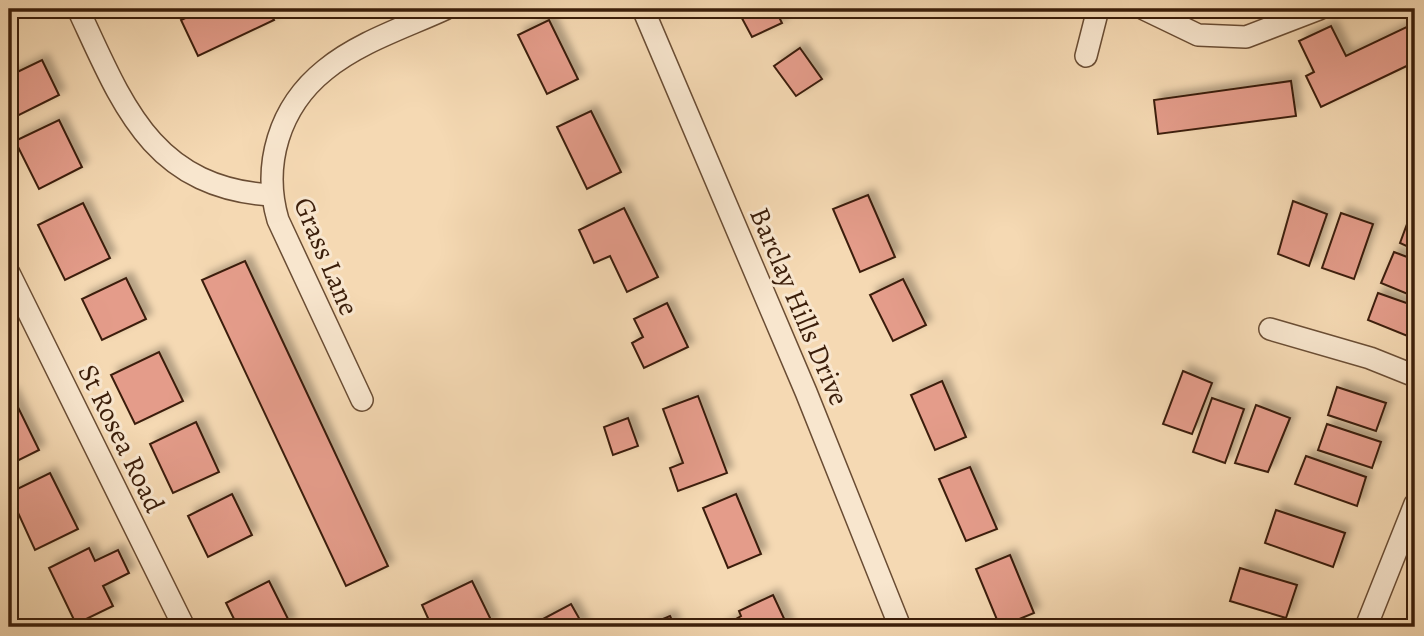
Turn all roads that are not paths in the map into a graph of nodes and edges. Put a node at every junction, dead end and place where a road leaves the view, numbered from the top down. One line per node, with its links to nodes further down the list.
1 (78, 9): 8 (street)
2 (445, 9): 8 (street, Grass Lane)
3 (643, 9): 15 (street, Barclay Hills Drive)
4 (1098, 9): 7 (street)
5 (1144, 9): 6 (street)
6 (1319, 9)
7 (1086, 56)
8 (270, 195): 12 (street, Grass Lane)
9 (9, 273): 14 (street, St Rosea Road)
10 (1269, 329): 11 (street)
11 (1415, 376)
12 (362, 400)
13 (1415, 504): 16 (street)
14 (184, 627)
15 (900, 627)
16 (1366, 627)

